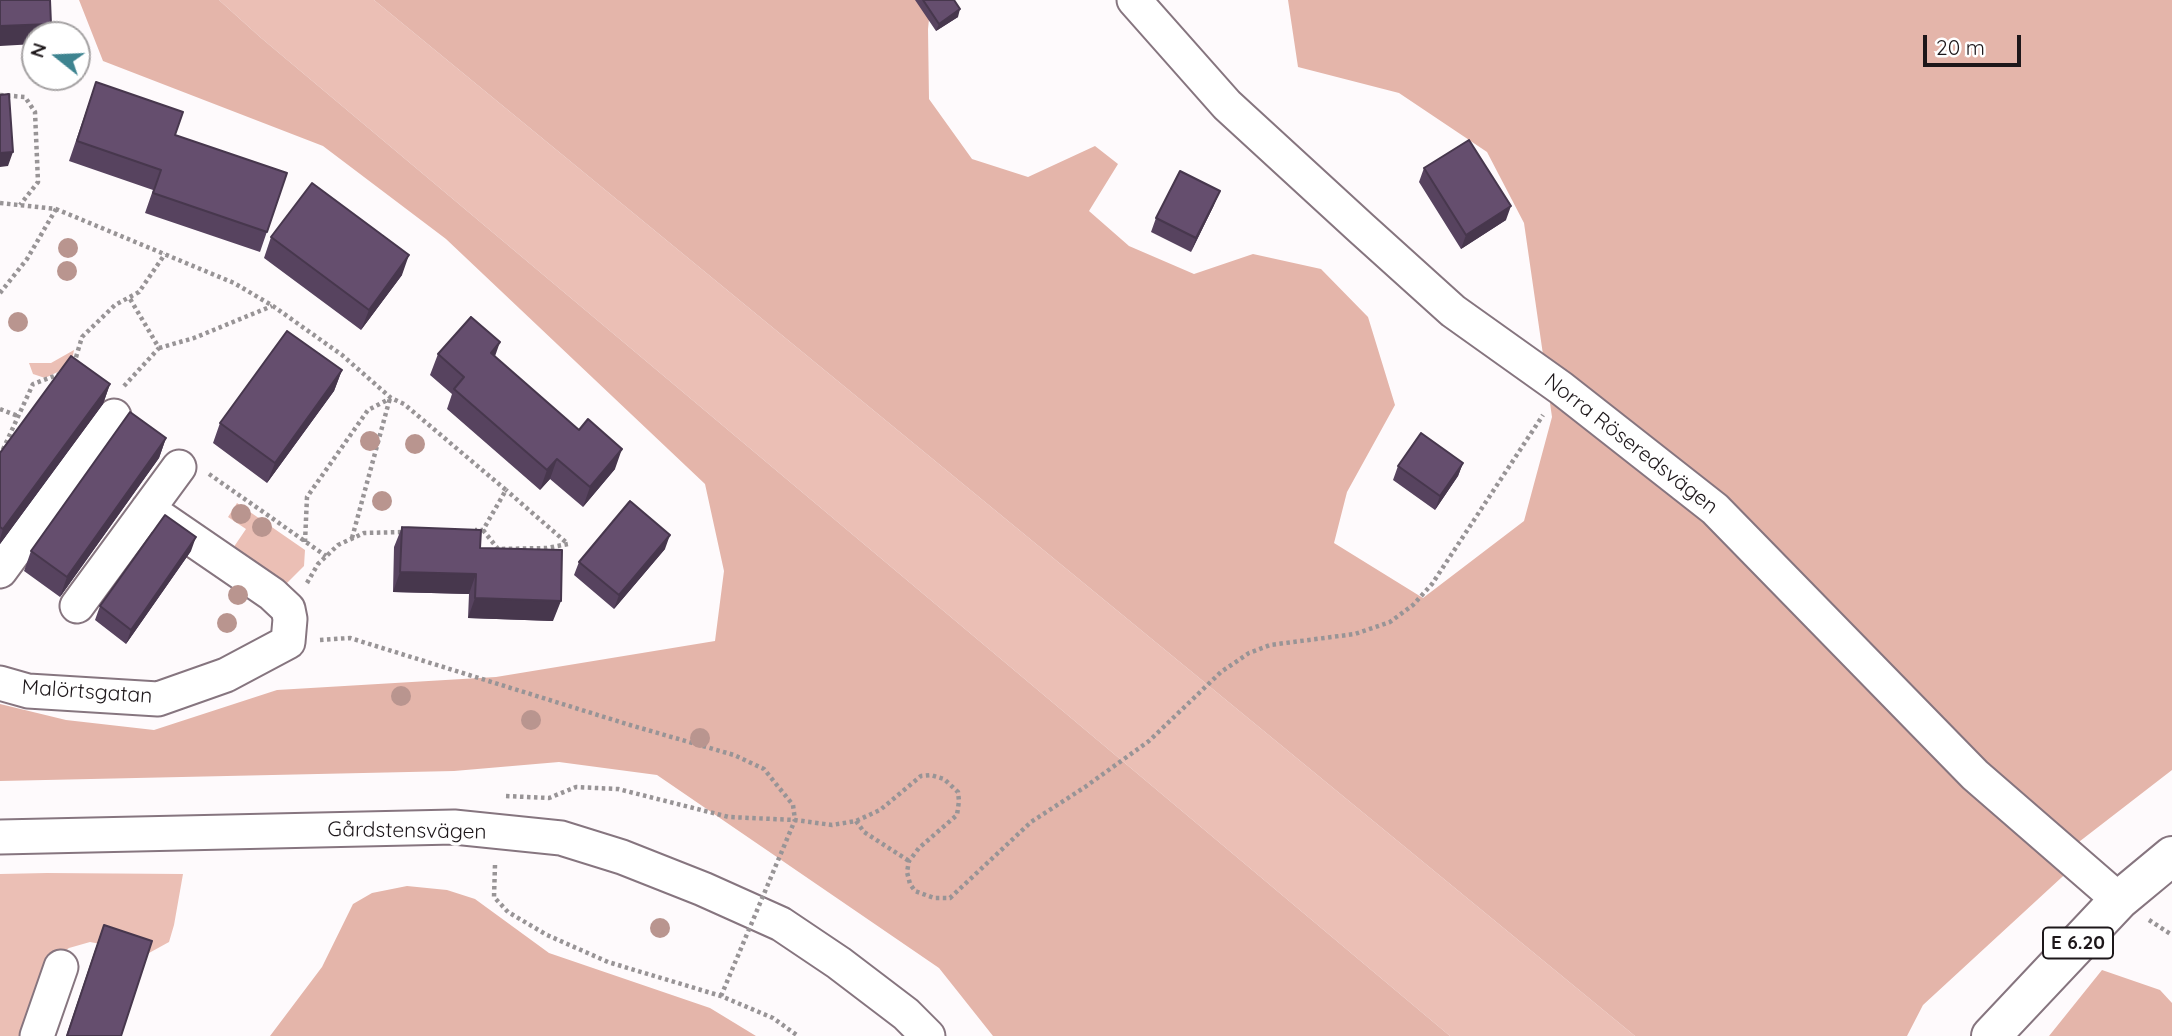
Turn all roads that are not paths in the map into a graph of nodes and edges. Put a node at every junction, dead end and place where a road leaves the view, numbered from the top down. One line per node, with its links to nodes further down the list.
1 (1134, 0): 10 (street, Norra Röseredsvägen)
2 (118, 402): 5 (street)
3 (179, 467): 4 (street)
4 (148, 509): 6 (street); 7 (street, Malörtsgatan)
5 (6, 581)
6 (77, 606)
7 (0, 683)
8 (0, 837): 13 (street, Gårdstensvägen)
9 (2172, 856): 10 (highway, E 6.20)
10 (2119, 900): 14 (highway, E 6.20)
11 (61, 967): 12 (street)
12 (37, 1036)
13 (928, 1036)
14 (1991, 1036)

